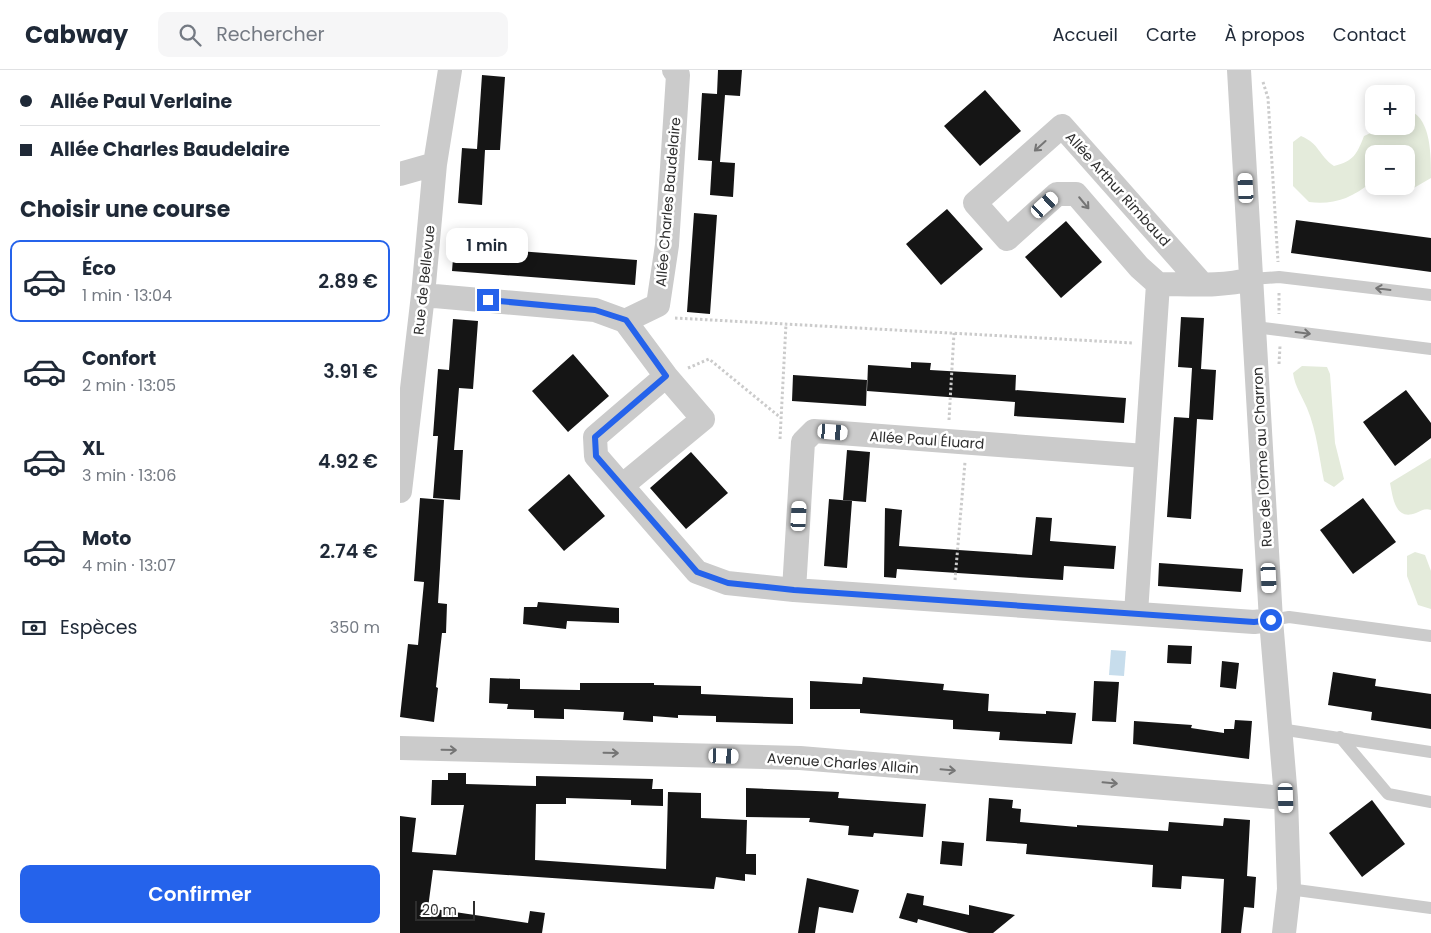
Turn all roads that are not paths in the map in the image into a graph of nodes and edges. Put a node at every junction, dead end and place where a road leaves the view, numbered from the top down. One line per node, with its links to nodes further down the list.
1 (450, 70): 4 (street, Rue de Bellevue)
2 (674, 70): 11 (street, Allée Charles Baudelaire)
3 (1249, 72): 6 (street, Rue de l'Orme au Charron)
4 (435, 164): 5 (street); 9 (street, Rue de Bellevue)
5 (400, 174)
6 (1250, 279): 8 (street); 10 (lane, one-way to 6); 12 (street, Rue de l'Orme au Charron)
7 (1158, 284): 8 (street); 8 (street, Allée Arthur Rimbaud, one-way to 7); 15 (street)
8 (1202, 284)
9 (423, 295): 11 (street); 17 (street, Rue de Bellevue)
10 (1431, 295)
11 (626, 320): 14 (street)
12 (1255, 327): 13 (lane, one-way to 13); 20 (street, Rue de l'Orme au Charron)
13 (1431, 349)
14 (666, 376): 16 (street); 16 (street)
15 (1145, 456): 18 (street, Allée Paul Éluard); 19 (street)
16 (622, 485): 18 (street)
17 (400, 491)
18 (794, 590): 19 (street)
19 (1136, 613): 20 (street)
20 (1271, 620): 21 (lane); 22 (street, Rue de l'Orme au Charron)
21 (1431, 636)
22 (1280, 729): 23 (lane); 26 (street, Rue de l'Orme au Charron)
23 (1340, 737): 25 (lane); 27 (lane)
24 (400, 748): 26 (street, Avenue Charles Allain, one-way to 26)
25 (1431, 752)
26 (1286, 798): 28 (street, Rue de l'Orme au Charron)
27 (1431, 802)
28 (1289, 889): 29 (lane); 30 (street, Rue de l'Orme au Charron)
29 (1431, 908)
30 (1284, 933)

